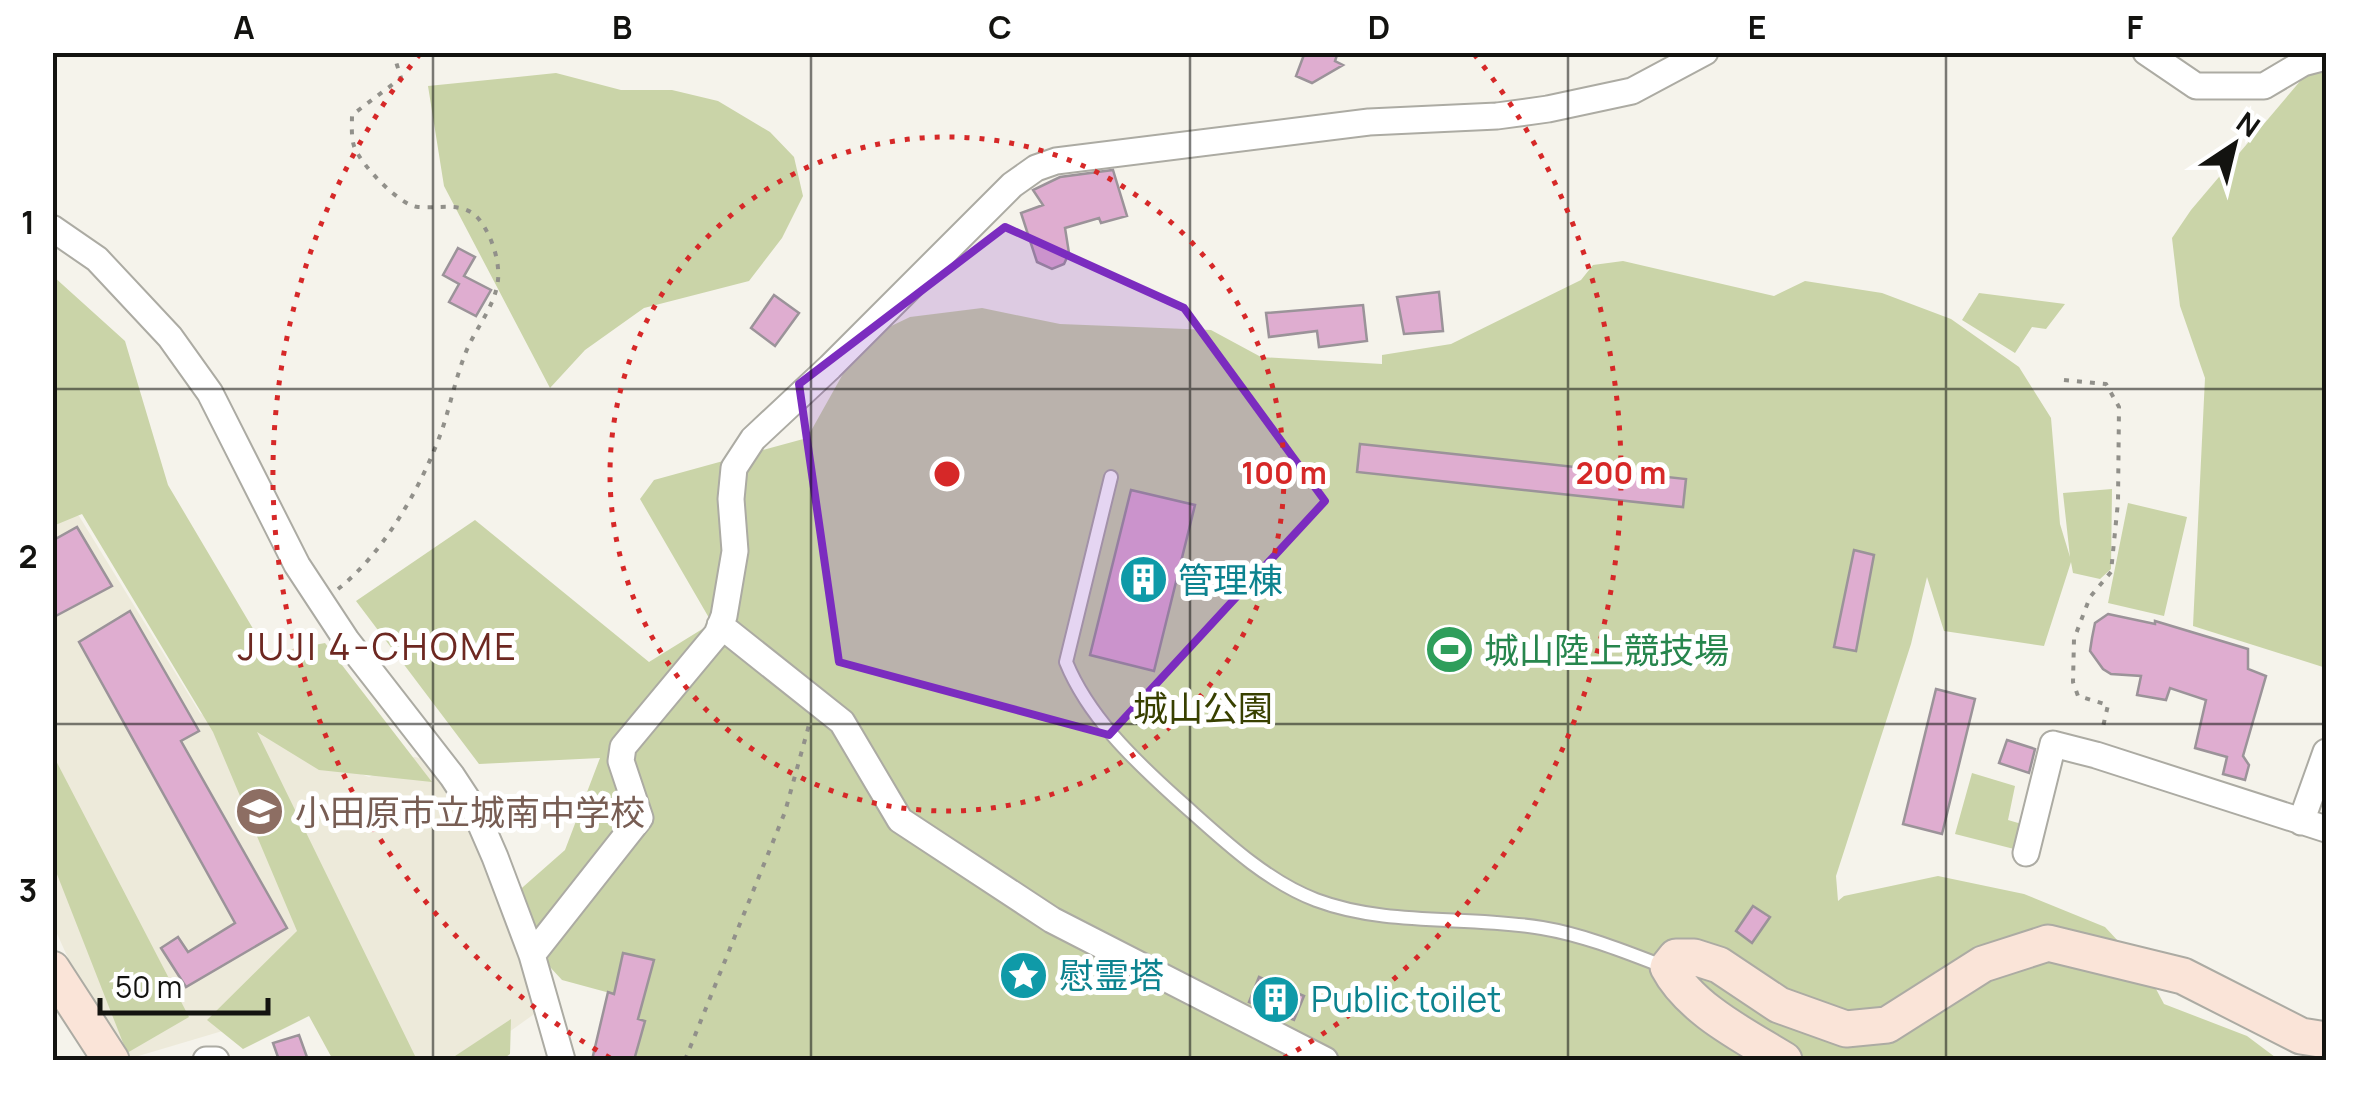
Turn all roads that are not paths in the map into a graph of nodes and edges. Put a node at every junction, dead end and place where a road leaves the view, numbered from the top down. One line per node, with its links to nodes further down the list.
1 (1705, 52): 6 (street)
2 (2146, 52): 3 (street)
3 (2326, 57)
4 (52, 228): 10 (street)
5 (1110, 477): 11 (lane)
6 (720, 625): 10 (street); 14 (street)
7 (2326, 752): 8 (street)
8 (2314, 826): 9 (street)
9 (2026, 853)
10 (532, 955): 18 (street)
11 (1668, 968): 13 (street); 20 (street)
12 (52, 969): 15 (street)
13 (2326, 1040)
14 (1295, 1054): 19 (street)
15 (111, 1060)
16 (206, 1060): 17 (street)
17 (216, 1060)
18 (562, 1060)
19 (1325, 1060)
20 (1784, 1060)

